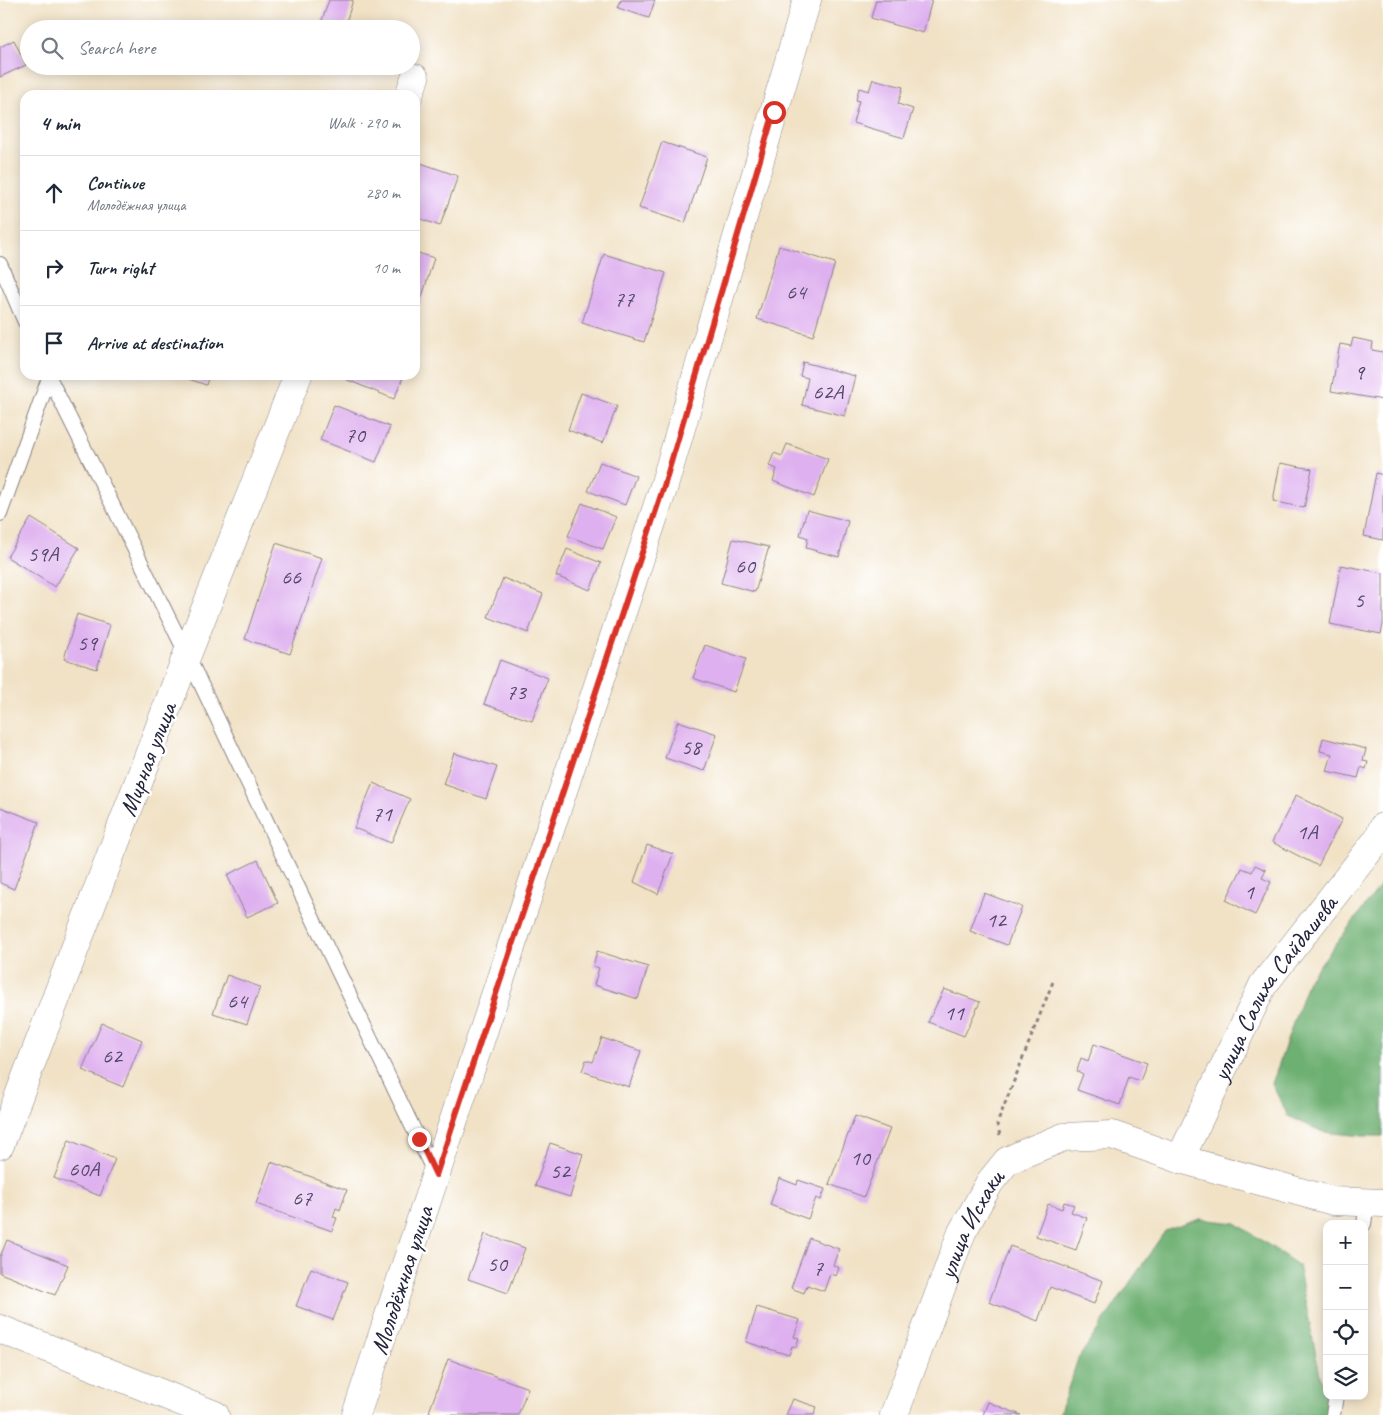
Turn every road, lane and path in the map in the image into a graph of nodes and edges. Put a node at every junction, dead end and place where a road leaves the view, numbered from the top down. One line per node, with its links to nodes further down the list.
1 (807, 0): 14 (street, Молодёжная улица)
2 (0, 264): 3 (lane)
3 (20, 310)
4 (48, 380): 7 (lane)
5 (50, 380): 8 (lane)
6 (296, 380): 8 (street, Мирная улица)
7 (0, 514)
8 (187, 656): 11 (street, Мирная улица); 14 (lane)
9 (1383, 827): 12 (street, улица Салиха Сайдашева)
10 (1054, 979): 13 (path, улица Исхаки)
11 (0, 1145)
12 (1180, 1159): 13 (street); 15 (street)
13 (1007, 1161): 20 (street, улица Исхаки)
14 (436, 1175): 19 (street, Молодёжная улица)
15 (1371, 1210)
16 (0, 1329): 18 (street)
17 (1335, 1400): 21 (lane)
18 (216, 1415)
19 (356, 1415)
20 (894, 1415)
21 (1333, 1415)

